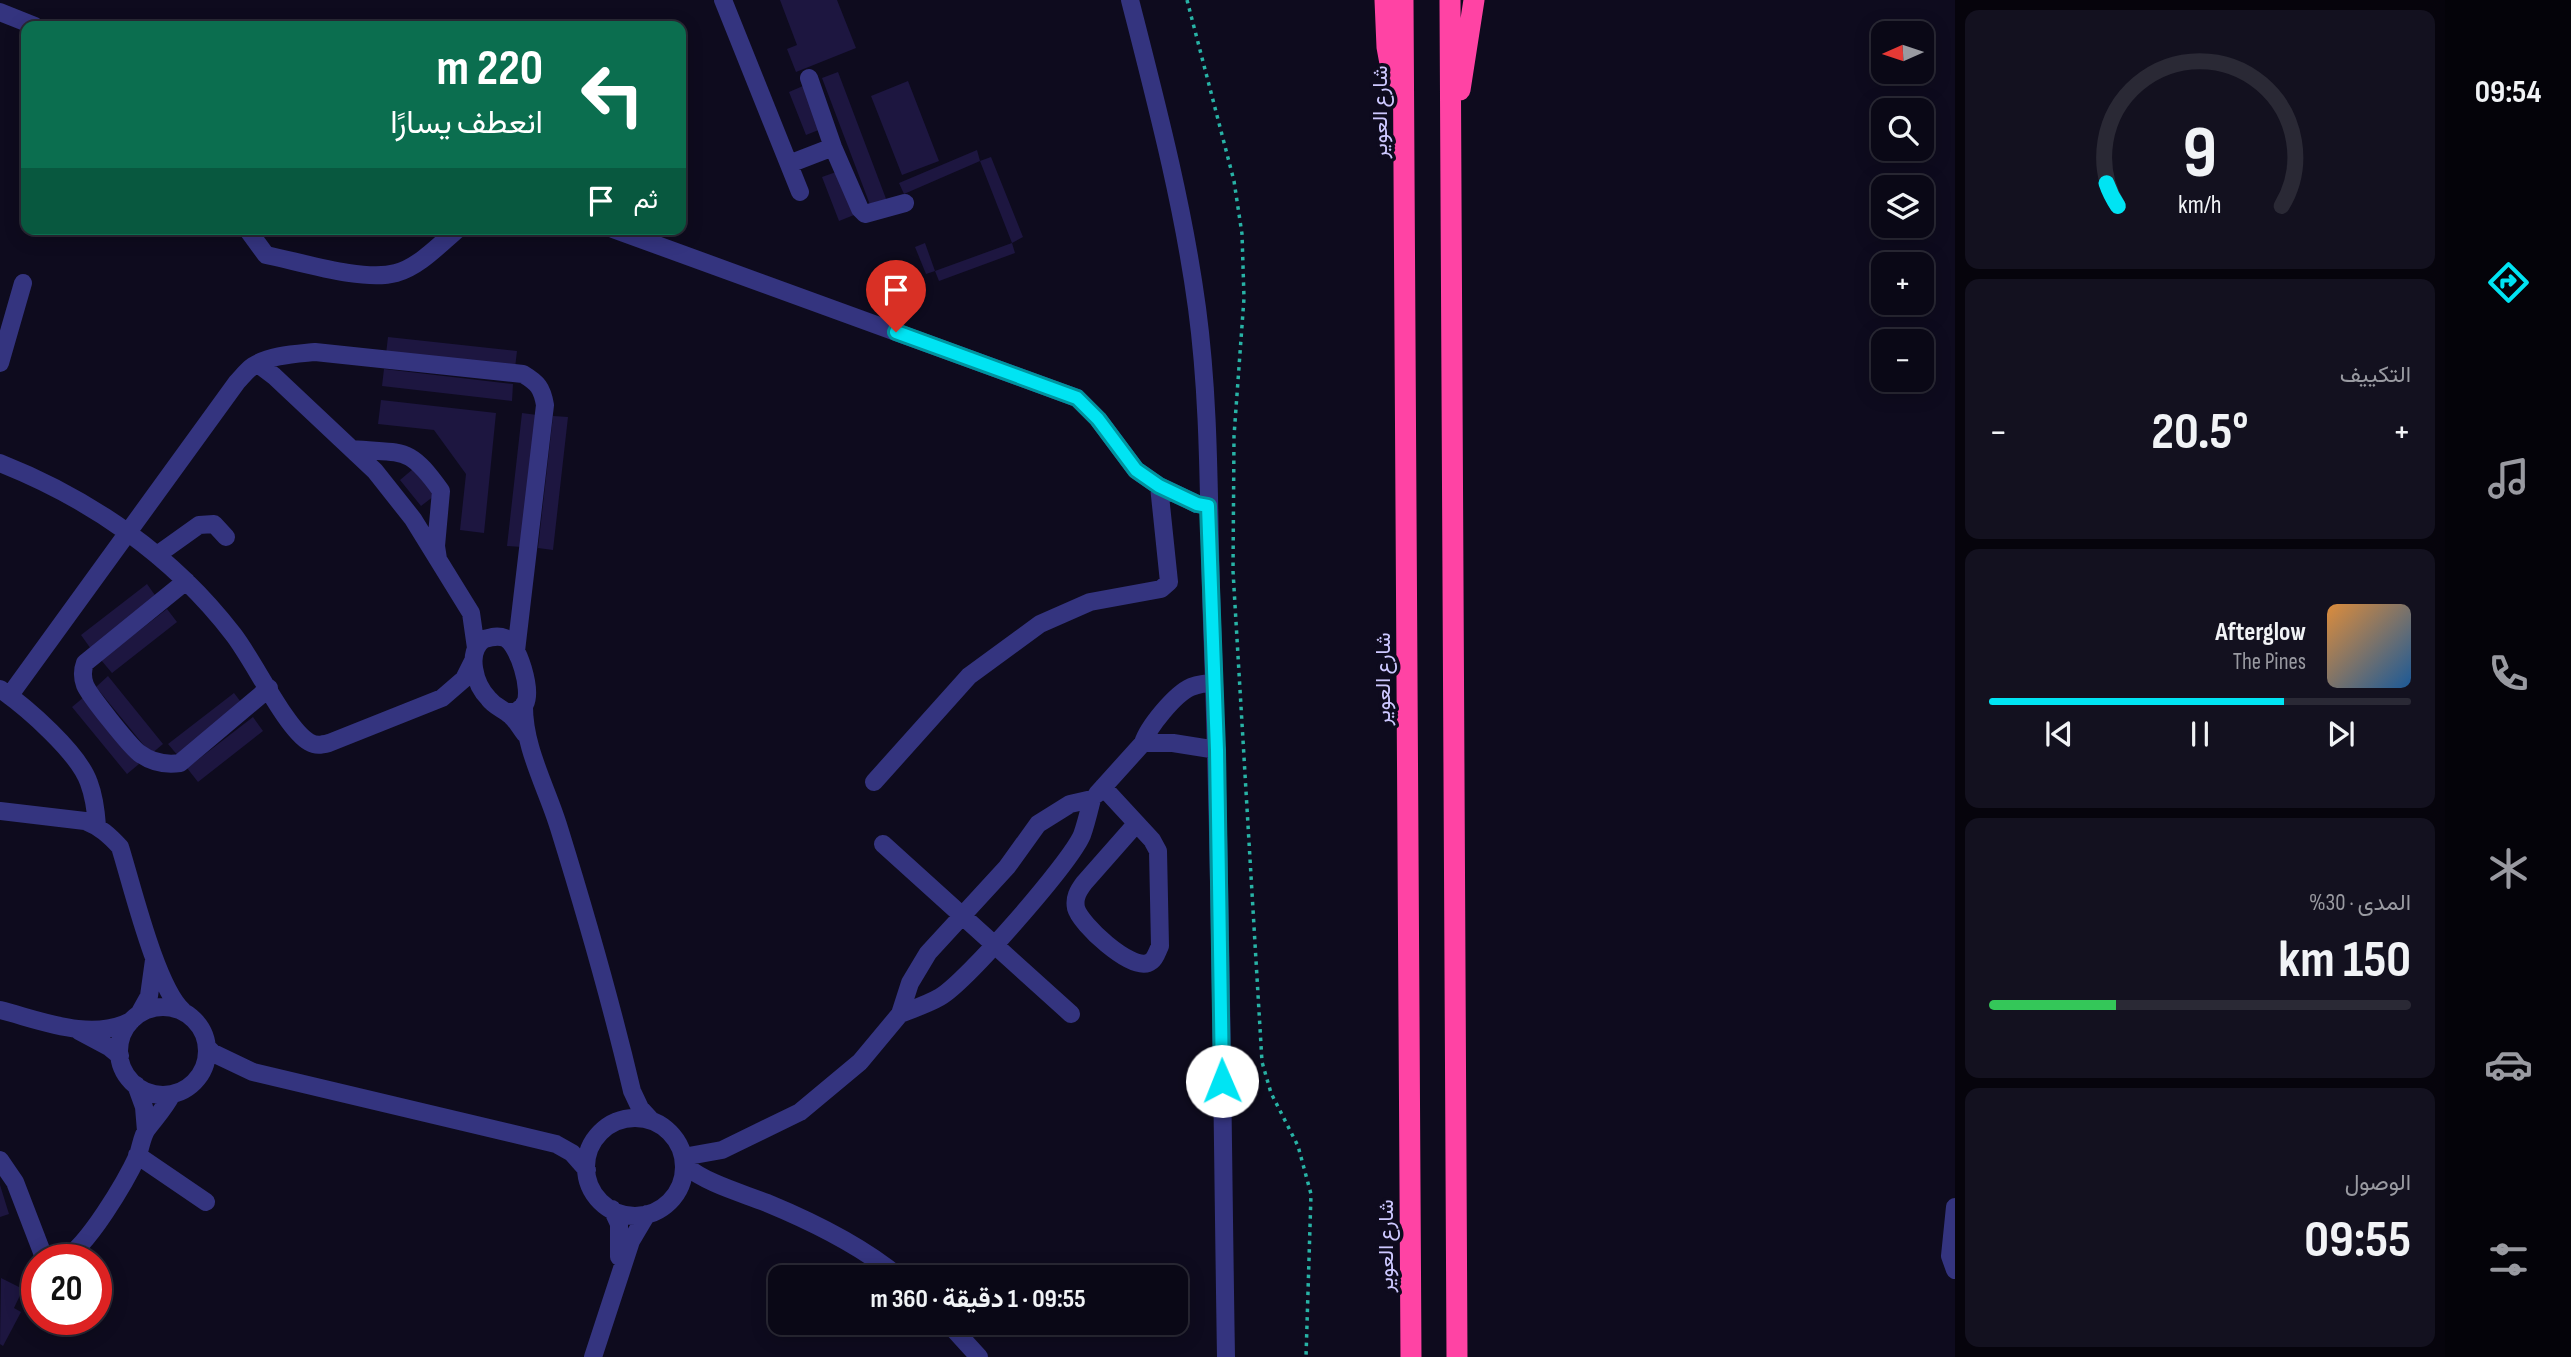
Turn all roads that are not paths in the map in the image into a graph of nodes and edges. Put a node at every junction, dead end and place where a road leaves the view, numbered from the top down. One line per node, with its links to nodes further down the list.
1 (723, 0): 13 (street)
2 (1130, 0): 25 (street)
3 (1384, 0): 10 (highway)
4 (1403, 0): 10 (highway, شارع العوير)
5 (1450, 0): 12 (highway)
6 (1474, 0): 12 (highway)
7 (0, 12): 8 (street)
8 (22, 21)
9 (809, 78): 11 (street)
10 (1404, 132): 91 (highway, شارع العوير)
11 (833, 146): 13 (street); 15 (street)
12 (1451, 148): 92 (highway)
13 (789, 164): 14 (street)
14 (800, 192)
15 (905, 203)
16 (252, 235): 17 (street)
17 (451, 235)
18 (629, 235): 24 (street)
19 (23, 283): 20 (street)
20 (2, 351)
21 (258, 364): 22 (street); 26 (street); 33 (street)
22 (352, 449): 29 (street); 29 (street)
23 (0, 463): 26 (street)
24 (1159, 486): 25 (street); 45 (street)
25 (1208, 506): 35 (street)
26 (128, 532): 28 (street); 37 (street)
27 (226, 537): 28 (street)
28 (157, 555): 30 (street)
29 (438, 559): 31 (street)
30 (186, 581): 36 (street); 36 (street)
31 (471, 613): 32 (street); 34 (street)
32 (503, 636): 33 (street); 34 (street)
33 (516, 651): 40 (street)
34 (475, 654): 38 (street); 39 (street)
35 (1214, 682): 43 (street); 44 (street)
36 (269, 688): 38 (street)
37 (5, 692): 49 (street)
38 (442, 698): 39 (street)
39 (489, 700): 41 (street)
40 (524, 704): 41 (street); 42 (street)
41 (506, 712): 42 (street)
42 (529, 740): 60 (street)
43 (1143, 743): 44 (street); 46 (street)
44 (1217, 750): 90 (street)
45 (874, 782)
46 (1098, 793): 48 (street); 51 (street); 52 (street)
47 (0, 811): 49 (street)
48 (1136, 824): 48 (street)
49 (97, 826): 53 (street)
50 (883, 844): 51 (street)
51 (961, 917): 52 (street); 56 (street)
52 (994, 944): 56 (street); 57 (street)
53 (154, 957): 55 (street); 58 (street)
54 (0, 1010): 59 (street)
55 (183, 1012): 58 (street); 61 (street)
56 (900, 1014): 74 (street)
57 (1071, 1014)
58 (135, 1018): 59 (street); 62 (street)
59 (73, 1028): 62 (street)
60 (620, 1038): 67 (street); 68 (street)
61 (207, 1047): 63 (street); 64 (street)
62 (120, 1056): 65 (street)
63 (253, 1072): 64 (street); 71 (street)
64 (198, 1078): 66 (street)
65 (136, 1085): 66 (street); 69 (street)
66 (172, 1094): 69 (street)
67 (619, 1120): 68 (street); 70 (street)
68 (651, 1120): 74 (street)
69 (146, 1130): 72 (street)
70 (594, 1140): 71 (street); 75 (street)
71 (556, 1144): 75 (street)
72 (138, 1155): 78 (street); 83 (street)
73 (0, 1160): 82 (street)
74 (683, 1161): 76 (street); 77 (street)
75 (587, 1170): 80 (street)
76 (738, 1191): 77 (street); 84 (street)
77 (675, 1194): 81 (street)
78 (206, 1202)
79 (1955, 1207): 85 (street)
80 (612, 1209): 81 (street); 86 (street)
81 (647, 1214): 86 (street)
82 (39, 1244)
83 (82, 1244)
84 (882, 1265)
85 (1955, 1270)
86 (616, 1285): 88 (street)
87 (959, 1335): 89 (street)
88 (593, 1357)
89 (979, 1357)
90 (1226, 1357)
91 (1411, 1357)
92 (1457, 1357)

